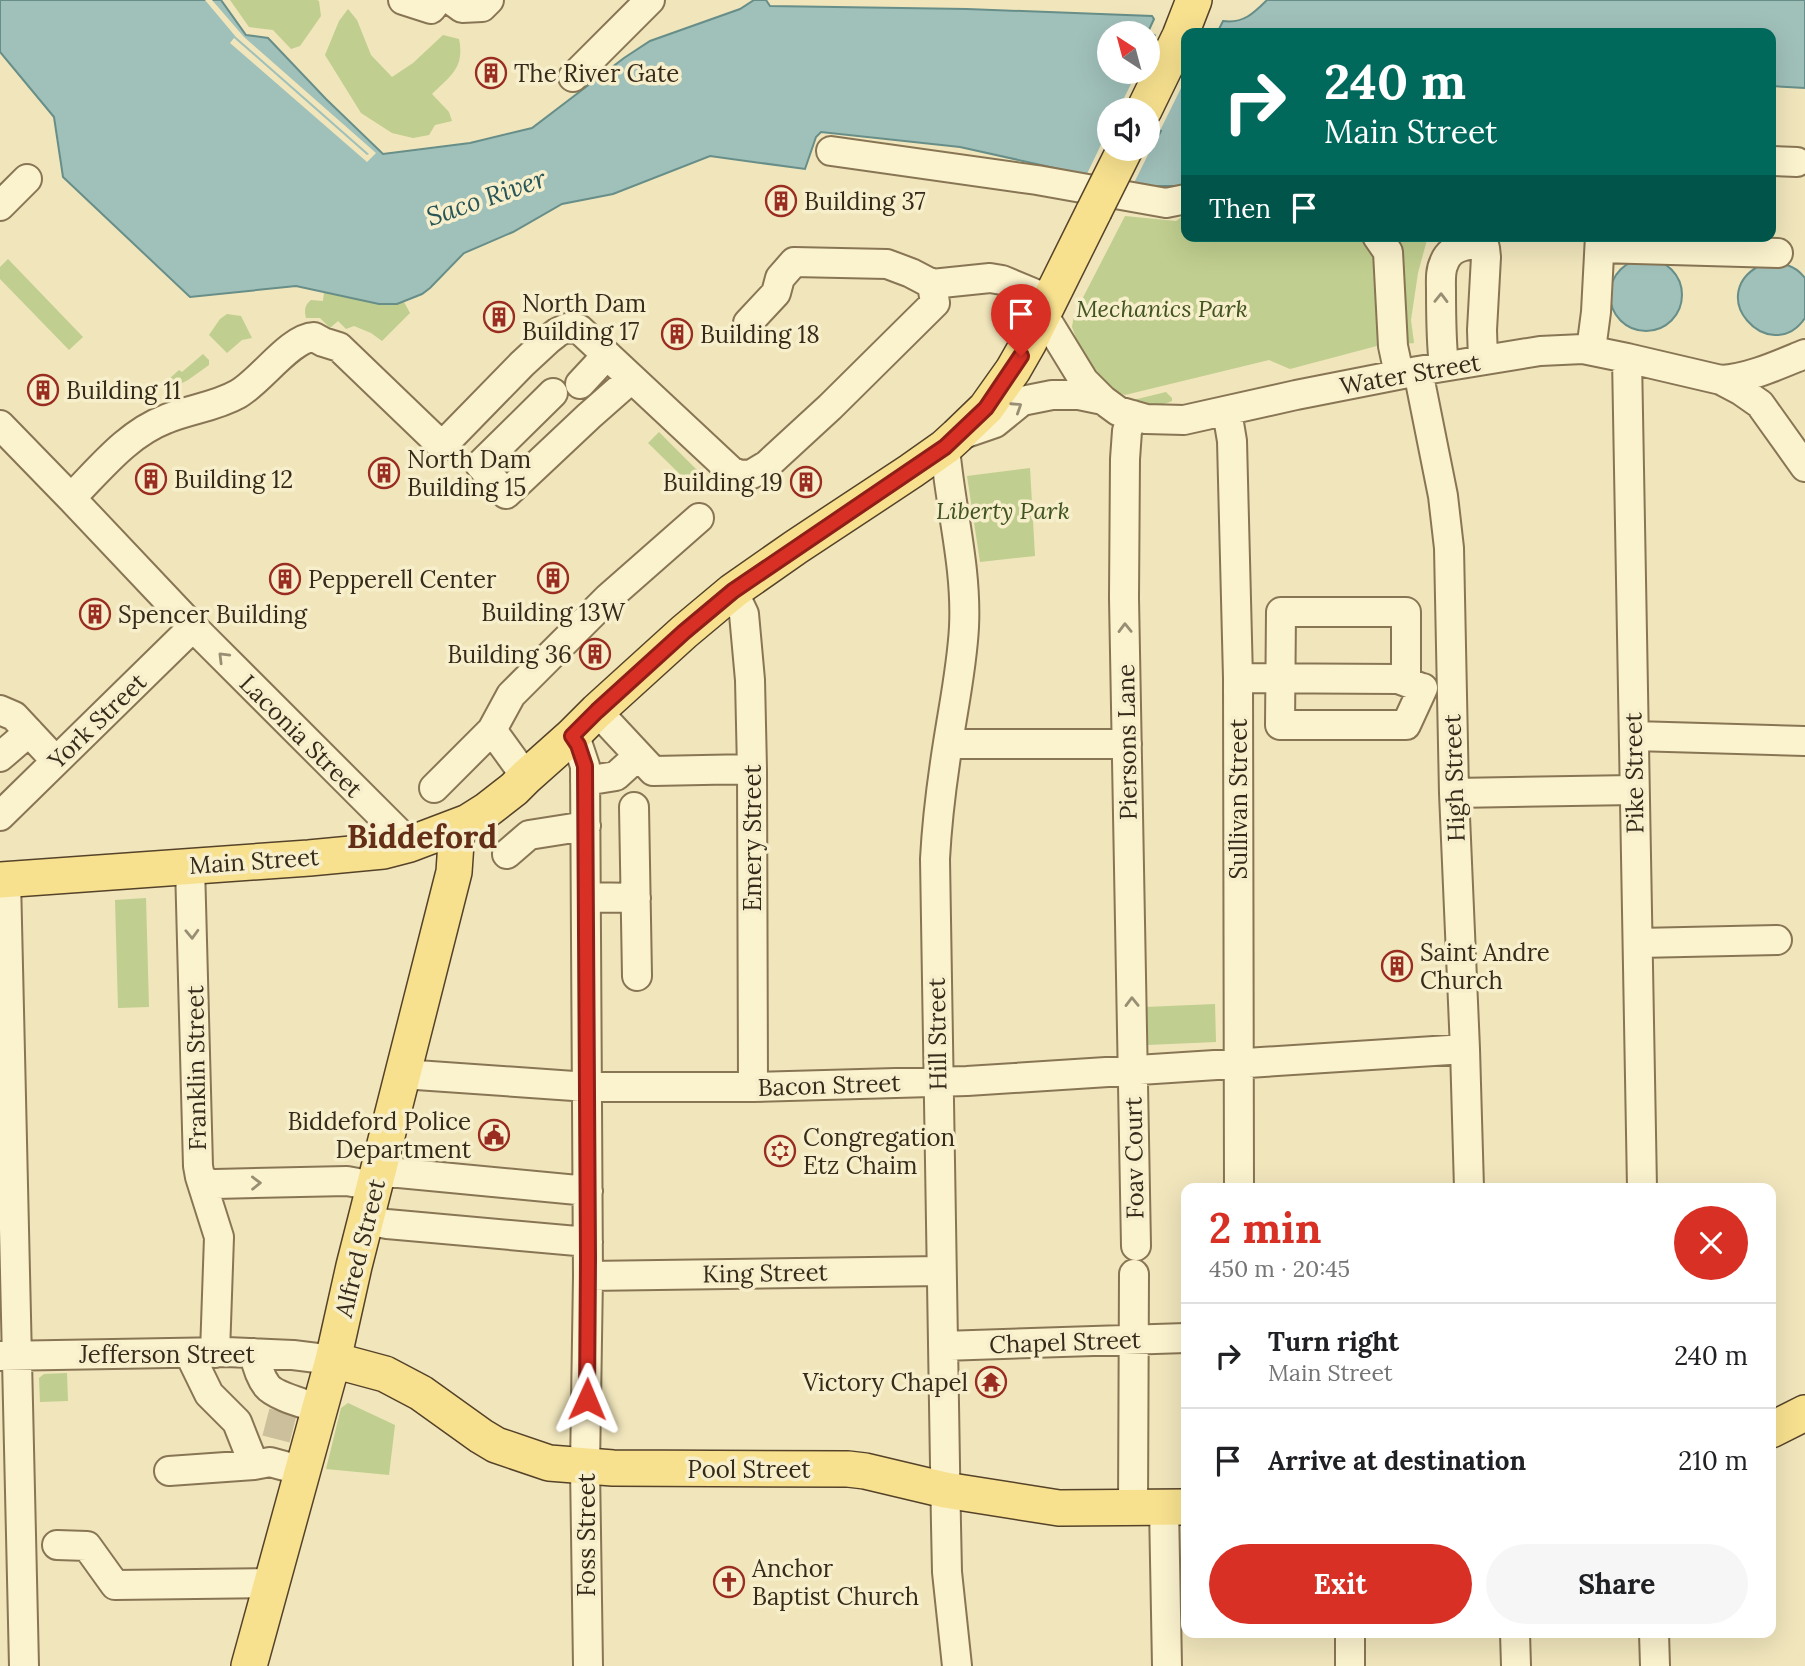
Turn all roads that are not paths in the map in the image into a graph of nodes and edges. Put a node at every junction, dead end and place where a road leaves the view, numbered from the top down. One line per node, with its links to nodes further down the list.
1 (403, 0): 2 (street)
2 (438, 0)
3 (451, 0): 4 (street)
4 (489, 0)
5 (650, 0): 9 (street)
6 (1193, 2): 7 (main road)
7 (1183, 28)
8 (1181, 33): 10 (main road)
9 (573, 78)
10 (1150, 98)
11 (831, 151): 14 (street)
12 (1119, 161): 20 (main road, Main Street, bridge)
13 (27, 180): 15 (street)
14 (1181, 201)
15 (0, 206)
16 (1381, 242): 27 (street)
17 (1600, 242): 18 (street); 22 (street)
18 (1778, 253)
19 (932, 284): 20 (street); 21 (street); 28 (street)
20 (1047, 307): 32 (street); 36 (main road, Main Street)
21 (748, 323)
22 (1591, 350): 25 (street, Water Street); 26 (street, Water Street)
23 (1805, 354): 29 (street)
24 (606, 356): 28 (street); 30 (street); 38 (street)
25 (1627, 358): 29 (street, Water Street); 51 (street, Pike Street)
26 (1483, 360): 27 (street, Water Street); 27 (street, one-way to 26)
27 (1420, 370): 33 (street, Water Street); 45 (street, High Street)
28 (631, 379): 31 (street)
29 (1721, 380): 37 (street)
30 (580, 384)
31 (553, 393)
32 (1103, 400): 34 (street, Water Street); 36 (street, one-way to 32)
33 (1227, 411): 34 (street, Water Street); 42 (street, Sullivan Street)
34 (1133, 415): 54 (street, Piersons Lane, one-way to 34)
35 (0, 425): 38 (street, Laconia Street)
36 (951, 442): 40 (main road, Main Street); 53 (street, Hill Street)
37 (1805, 467)
38 (71, 498): 41 (street, Laconia Street)
39 (699, 518): 48 (street)
40 (733, 591): 47 (main road, Main Street); 58 (street, Emery Street)
41 (193, 627): 57 (street, York Street); 68 (street, Laconia Street, one-way to 41)
42 (1238, 678): 43 (street); 78 (street, Sullivan Street)
43 (1281, 678): 44 (street); 44 (street); 44 (street)
44 (1414, 685): 45 (street)
45 (1452, 700): 63 (street, High Street)
46 (0, 710): 49 (street)
47 (597, 711): 50 (main road, Main Street); 55 (street)
48 (492, 730): 59 (street); 61 (street)
49 (29, 732): 56 (street); 57 (street)
50 (572, 736): 59 (main road, Main Street); 60 (street, Foss Street)
51 (1634, 736): 52 (street); 62 (street, Pike Street)
52 (1805, 741)
53 (947, 744): 54 (street); 81 (street, Hill Street)
54 (1127, 744): 79 (street, Piersons Lane, one-way to 54)
55 (638, 756): 58 (street); 60 (street)
56 (0, 757)
57 (56, 761): 65 (street, York Street)
58 (752, 769): 83 (street, Emery Street)
59 (526, 777): 67 (main road, Main Street)
60 (585, 781): 66 (street, Foss Street)
61 (434, 788)
62 (1634, 790): 63 (street); 75 (street, Pike Street)
63 (1454, 793): 77 (street, High Street)
64 (634, 807): 73 (street)
65 (0, 816)
66 (586, 827): 69 (street); 72 (street, Foss Street)
67 (457, 828): 68 (main road, Main Street); 80 (main road, Alfred Street)
68 (410, 844): 70 (main road, Main Street)
69 (507, 854)
70 (190, 866): 71 (main road, Main Street); 84 (street, Franklin Street, one-way to 84)
71 (3, 879): 96 (street)
72 (586, 897): 73 (street); 82 (street, Foss Street)
73 (636, 898): 76 (street)
74 (1777, 940): 75 (street)
75 (1637, 943): 88 (street, Pike Street)
76 (637, 976)
77 (1465, 1049): 78 (street, Bacon Street); 87 (street, High Street)
78 (1238, 1064): 79 (street, Bacon Street); 86 (street, Sullivan Street)
79 (1133, 1070): 81 (street, Bacon Street); 92 (street, Foav Court)
80 (402, 1073): 82 (street, Bacon Street); 85 (main road, Alfred Street)
81 (938, 1082): 83 (street, Bacon Street); 93 (street, Hill Street)
82 (588, 1087): 83 (street, Bacon Street); 89 (street, Foss Street)
83 (752, 1087)
84 (200, 1177): 85 (street, Franklin Street, one-way to 85); 101 (street)
85 (376, 1179): 89 (street, Franklin Street); 90 (main road, Alfred Street)
86 (1239, 1183)
87 (1469, 1183)
88 (1642, 1183)
89 (588, 1191): 91 (street, Foss Street)
90 (366, 1220): 91 (street); 102 (main road, Alfred Street)
91 (588, 1241): 95 (street, Foss Street)
92 (1136, 1246)
93 (941, 1271): 95 (street, King Street); 99 (street, Hill Street)
94 (1135, 1274): 98 (street)
95 (588, 1276): 109 (street, Foss Street)
96 (7, 1306): 100 (street)
97 (1181, 1338): 98 (street, Chapel Street)
98 (1134, 1340): 99 (street, Chapel Street); 113 (street)
99 (943, 1346): 112 (street, Hill Street)
100 (8, 1356): 101 (street, Jefferson Street); 119 (street)
101 (200, 1358): 103 (street, Jefferson Street); 106 (street)
102 (333, 1360): 103 (street, Jefferson Street); 104 (main road, Alfred Street); 109 (main road, Pool Street)
103 (270, 1384): 104 (street); 106 (street)
104 (320, 1409): 111 (main road, Alfred Street)
105 (1805, 1413): 107 (main road)
106 (237, 1422): 108 (street)
107 (1776, 1428)
108 (267, 1455): 110 (street); 111 (street)
109 (585, 1467): 112 (main road, Pool Street); 121 (street, Foss Street)
110 (169, 1471)
111 (303, 1471): 115 (main road, Alfred Street)
112 (945, 1490): 113 (main road, Pool Street); 122 (street, Hill Street)
113 (1161, 1507): 123 (street)
114 (57, 1545): 115 (street)
115 (272, 1583): 120 (main road, Alfred Street)
116 (1350, 1638): 124 (street)
117 (1515, 1638): 125 (street)
118 (1654, 1638): 126 (street)
119 (16, 1655)
120 (250, 1666)
121 (588, 1666)
122 (957, 1666)
123 (1167, 1666)
124 (1350, 1666)
125 (1516, 1666)
126 (1655, 1666)

